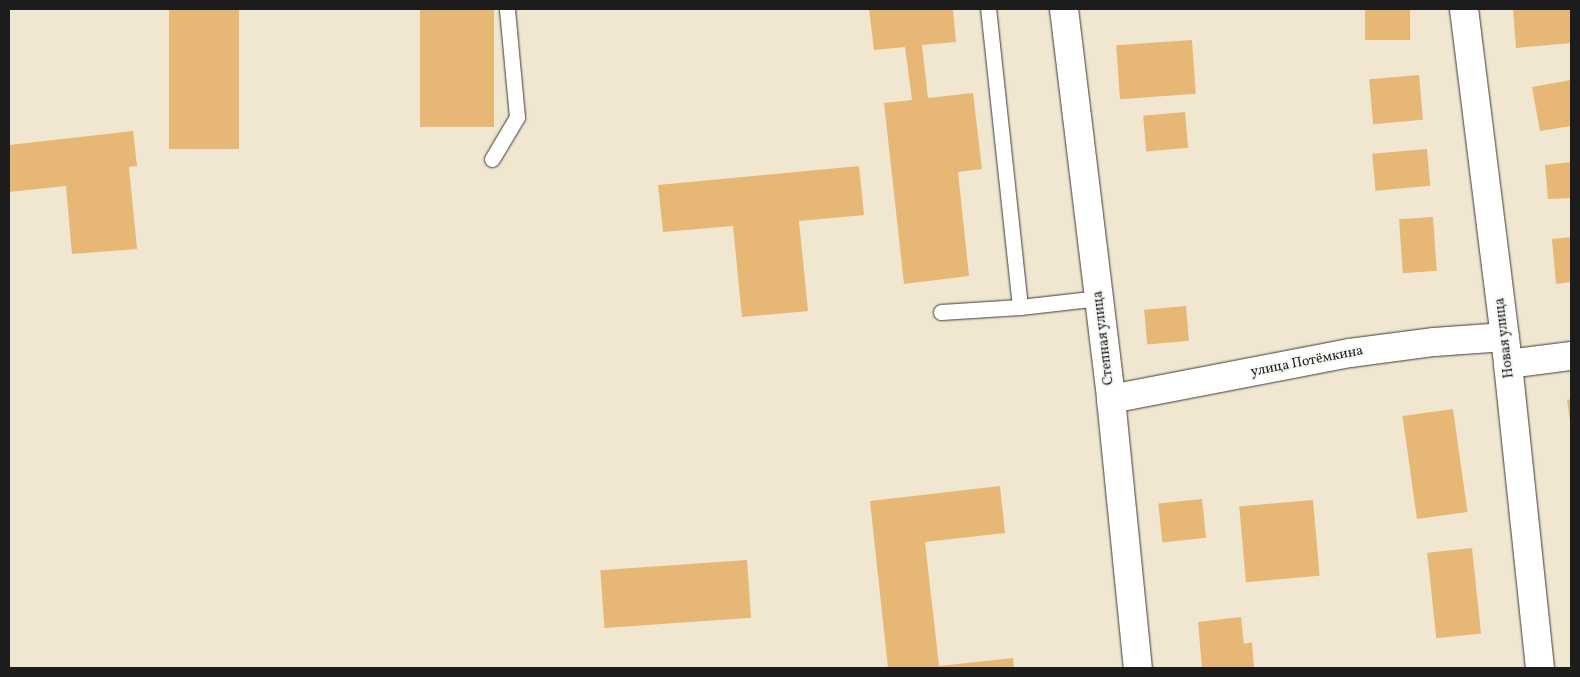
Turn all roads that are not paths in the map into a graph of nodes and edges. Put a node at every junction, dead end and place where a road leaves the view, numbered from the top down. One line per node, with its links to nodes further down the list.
1 (507, 9): 5 (lane)
2 (988, 9): 7 (lane)
3 (1064, 9): 6 (street, Степная улица)
4 (1464, 9): 9 (street, Новая улица)
5 (492, 159)
6 (1099, 298): 7 (lane); 12 (street, Степная улица)
7 (1020, 307): 8 (lane)
8 (941, 312)
9 (1505, 337): 11 (street, Новая улица); 12 (street, улица Потёмкина)
10 (1571, 356): 11 (street)
11 (1508, 364): 14 (street, Новая улица)
12 (1111, 399): 13 (street, Степная улица)
13 (1138, 668)
14 (1540, 668)

